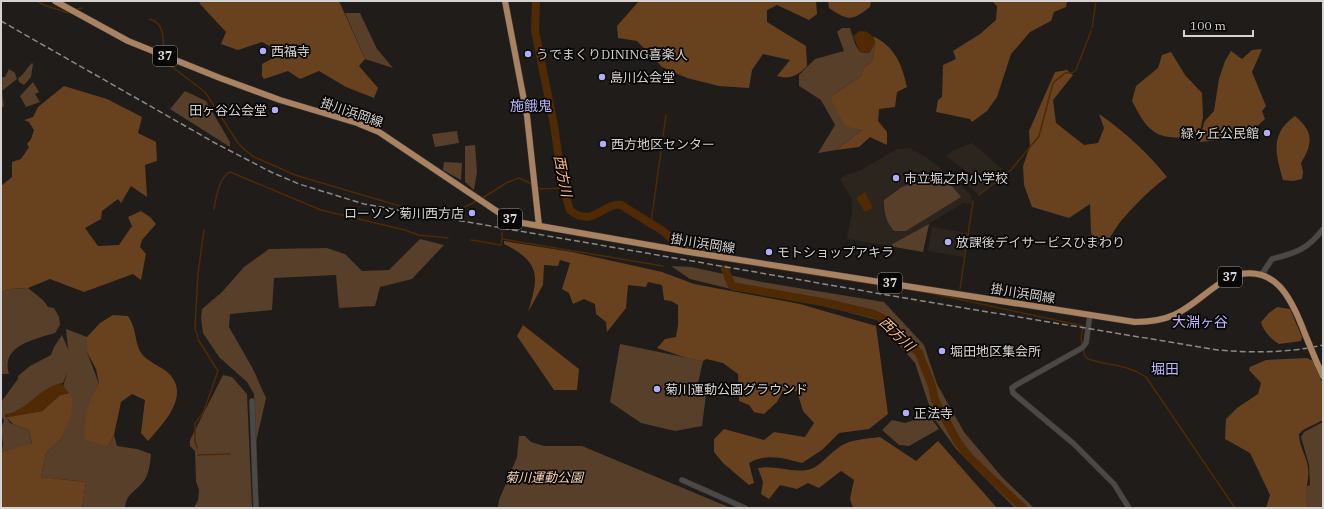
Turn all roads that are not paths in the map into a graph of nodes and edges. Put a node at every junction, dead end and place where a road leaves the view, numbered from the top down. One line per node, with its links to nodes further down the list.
1 (55, 1): 3 (main road, 掛川浜岡線 / 37)
2 (505, 1): 3 (main road)
3 (540, 226): 6 (main road, 掛川浜岡線 / 37)
4 (1323, 229): 5 (street)
5 (1262, 274): 6 (main road, 掛川浜岡線 / 37); 7 (main road, bridge)
6 (1090, 315): 12 (street)
7 (1323, 376)
8 (252, 401): 10 (street)
9 (682, 480): 11 (street)
10 (256, 508)
11 (745, 508)
12 (1129, 508)

